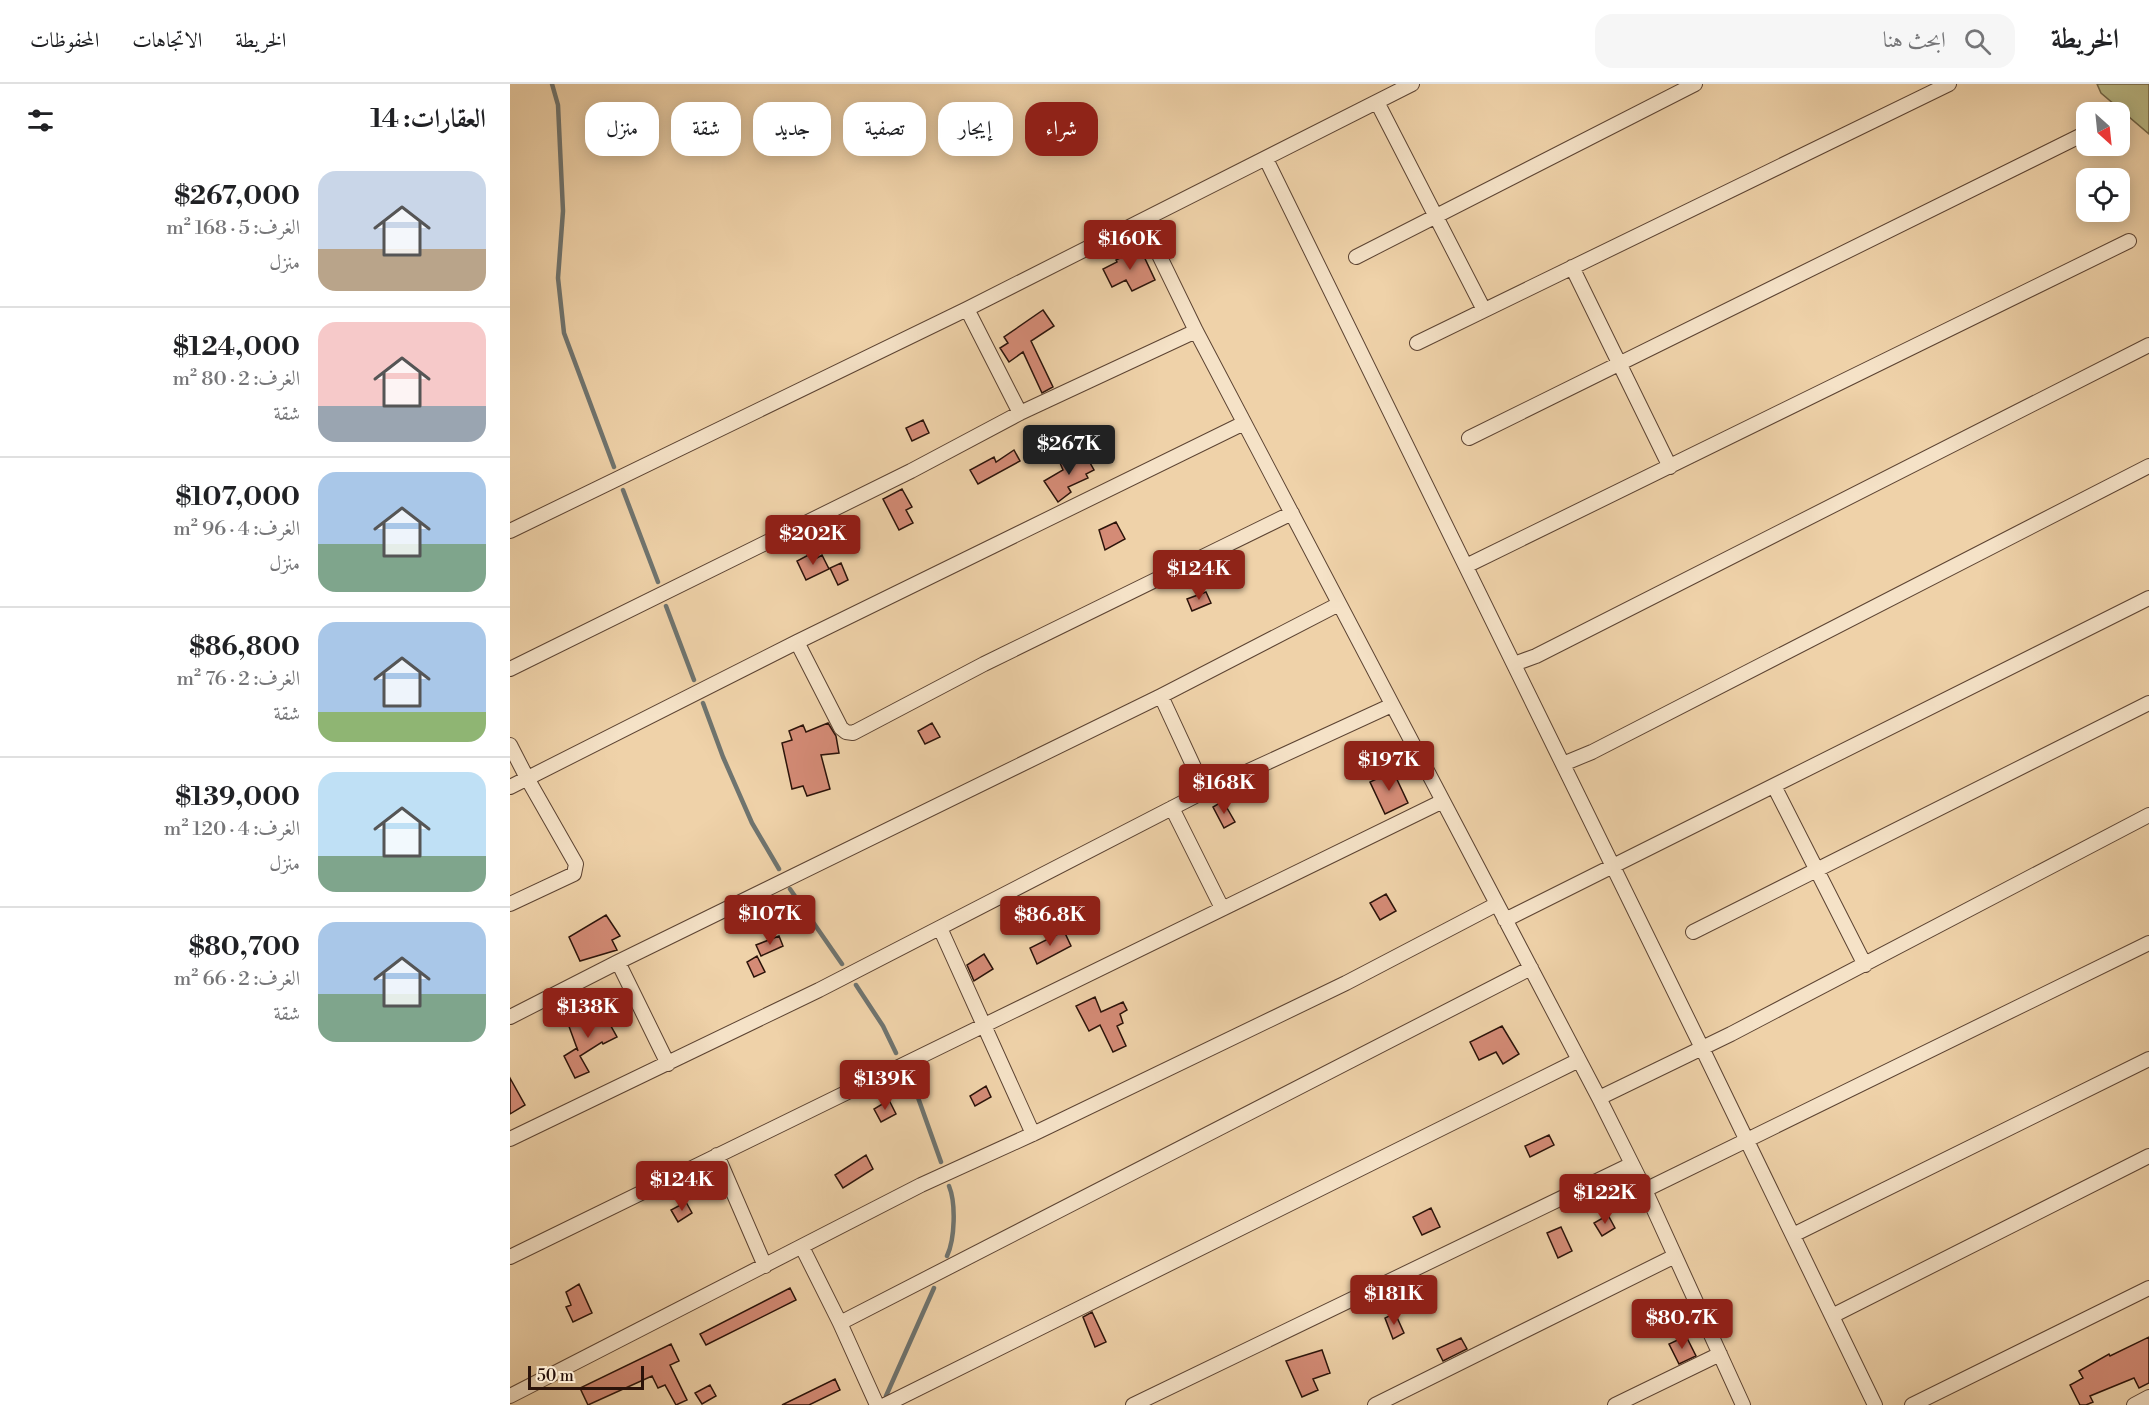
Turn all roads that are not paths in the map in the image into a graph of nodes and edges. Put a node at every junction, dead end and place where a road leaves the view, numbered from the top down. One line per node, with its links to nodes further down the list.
1 (1412, 84): 4 (street)
2 (1695, 84): 7 (street)
3 (1949, 84): 11 (street)
4 (1377, 102): 6 (street); 7 (street)
5 (2076, 138): 17 (street)
6 (1266, 159): 8 (street); 25 (street)
7 (1436, 216): 10 (street); 13 (street)
8 (1143, 222): 12 (street); 14 (street)
9 (2130, 241): 22 (street)
10 (1356, 257)
11 (1572, 267): 13 (street); 17 (street)
12 (967, 309): 18 (street); 24 (street)
13 (1484, 310): 15 (street)
14 (1196, 331): 18 (street); 19 (street)
15 (1417, 343)
16 (2149, 345): 29 (street)
17 (1620, 363): 20 (street); 22 (street)
18 (1020, 413): 30 (street)
19 (1244, 423): 23 (street); 28 (street)
20 (1469, 438)
21 (2149, 466): 35 (street)
22 (1670, 467): 25 (street)
23 (1292, 513): 27 (street); 28 (street)
24 (510, 531)
25 (1466, 566): 29 (street)
26 (2149, 598): 38 (street)
27 (1339, 604): 31 (street); 33 (street)
28 (797, 642): 36 (street)
29 (1514, 664): 35 (street)
30 (510, 669)
31 (1161, 696): 39 (street); 52 (street)
32 (2149, 703): 44 (street)
33 (1392, 705): 39 (street); 40 (street)
34 (510, 745): 36 (street)
35 (1563, 764): 43 (street)
36 (527, 778): 37 (street); 45 (street)
37 (510, 786)
38 (1774, 786): 43 (street); 44 (street)
39 (1205, 791): 41 (street)
40 (1443, 801): 46 (street); 47 (street)
41 (1172, 808): 47 (street); 49 (street)
42 (2149, 815): 53 (street)
43 (1613, 866): 48 (street); 57 (street)
44 (1817, 870): 50 (street); 53 (street)
45 (510, 904)
46 (1497, 904): 48 (street); 62 (street)
47 (1222, 908): 56 (street)
48 (1505, 920): 54 (street)
49 (940, 928): 56 (street); 60 (street)
50 (1693, 932)
51 (2149, 943): 64 (street)
52 (618, 962): 55 (street); 60 (street)
53 (1865, 964): 57 (street)
54 (1531, 968): 59 (street); 76 (street)
55 (510, 1017)
56 (985, 1024): 62 (street); 65 (street)
57 (1702, 1048): 61 (street); 64 (street)
58 (2149, 1059): 69 (street)
59 (1579, 1060): 61 (street); 81 (street)
60 (668, 1064): 63 (street)
61 (1599, 1098): 67 (street)
62 (1033, 1134): 70 (street)
63 (510, 1139)
64 (1747, 1140): 68 (street); 69 (street)
65 (717, 1155): 72 (street); 73 (street)
66 (2149, 1156): 75 (street)
67 (1632, 1164): 68 (street); 82 (street)
68 (1645, 1190): 71 (street)
69 (1793, 1235): 75 (street)
70 (802, 1247): 73 (street); 76 (street)
71 (1675, 1256): 77 (street); 83 (street)
72 (510, 1257)
73 (765, 1266): 78 (street)
74 (2149, 1288): 87 (street)
75 (1832, 1316): 86 (street)
76 (840, 1323): 80 (street)
77 (1720, 1354): 84 (street); 85 (street)
78 (511, 1393)
79 (2149, 1397): 88 (street)
80 (877, 1405)
81 (885, 1405)
82 (1133, 1405)
83 (1375, 1405)
84 (1615, 1405)
85 (1743, 1405)
86 (1875, 1405)
87 (1912, 1405)
88 (2134, 1405)

